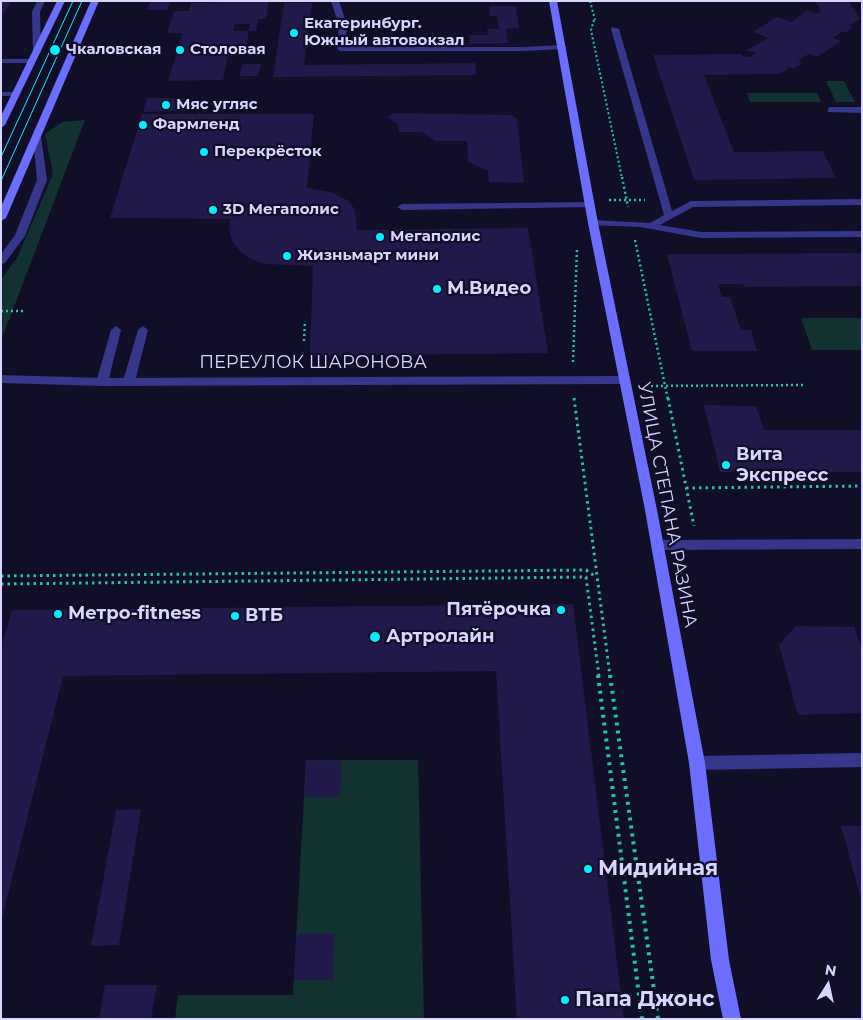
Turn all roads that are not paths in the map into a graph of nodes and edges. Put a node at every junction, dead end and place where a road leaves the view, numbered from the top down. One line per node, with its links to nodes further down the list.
1 (41, 1): 8 (street)
2 (61, 1): 8 (street)
3 (96, 1): 16 (street)
4 (335, 1): 7 (street)
5 (553, 1): 7 (street, УЛИЦА СТЕПАНА РАЗИНА)
6 (615, 29): 20 (street)
7 (563, 47): 18 (street, УЛИЦА СТЕПАНА РАЗИНА)
8 (36, 52): 9 (street)
9 (32, 61): 10 (street); 12 (street)
10 (1, 62)
11 (4, 94): 12 (street)
12 (16, 94): 15 (street)
13 (831, 110): 14 (street)
14 (862, 110)
15 (1, 125)
16 (37, 136): 21 (street); 25 (street)
17 (862, 202): 20 (street)
18 (591, 205): 19 (street); 22 (street, УЛИЦА СТЕПАНА РАЗИНА)
19 (402, 207)
20 (669, 216): 23 (street)
21 (1, 218)
22 (593, 223): 23 (street); 29 (street, УЛИЦА СТЕПАНА РАЗИНА)
23 (653, 226): 24 (street)
24 (862, 234)
25 (1, 261)
26 (116, 330): 31 (street)
27 (143, 330): 30 (street)
28 (1, 380): 31 (street, ПЕРЕУЛОК ШАРОНОВА)
29 (624, 380): 30 (street, ПЕРЕУЛОК ШАРОНОВА); 32 (street, УЛИЦА СТЕПАНА РАЗИНА)
30 (129, 381): 31 (street, ПЕРЕУЛОК ШАРОНОВА)
31 (102, 382)
32 (657, 544): 33 (street); 35 (street, УЛИЦА СТЕПАНА РАЗИНА)
33 (862, 544)
34 (862, 760): 35 (street)
35 (697, 763): 36 (street, УЛИЦА СТЕПАНА РАЗИНА)
36 (732, 1019)

